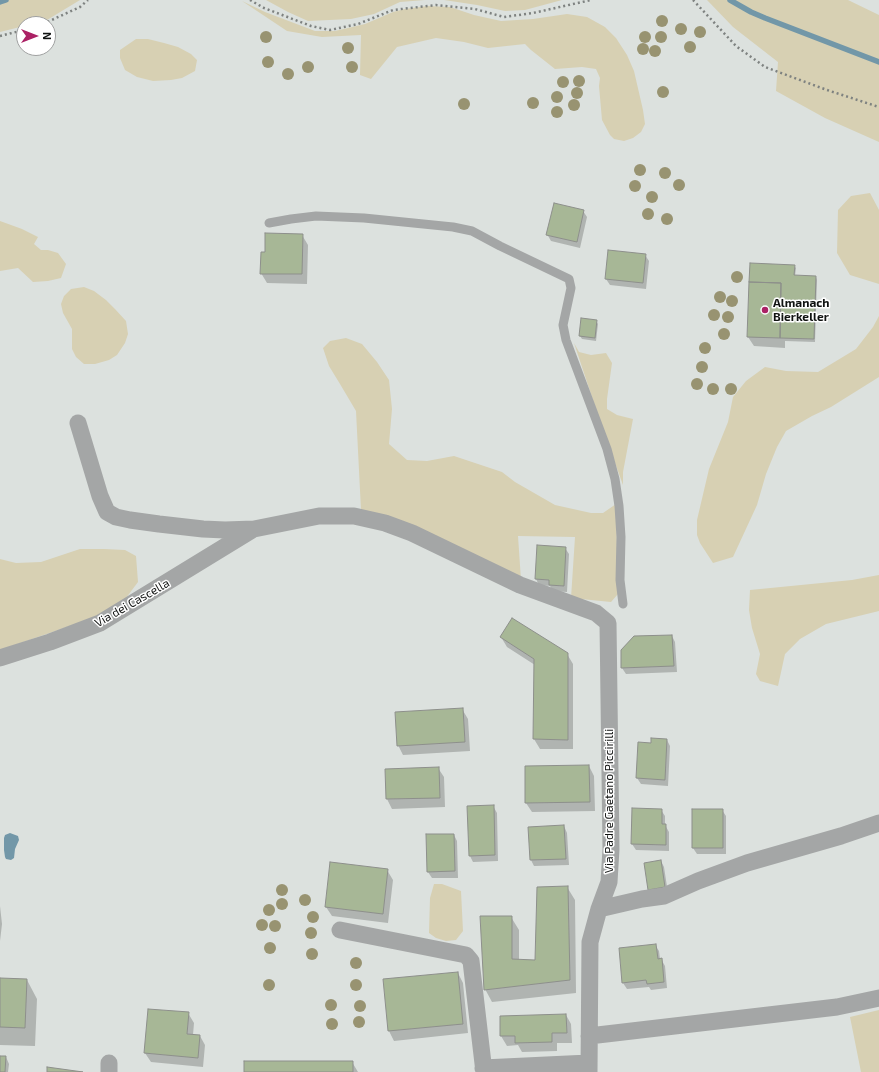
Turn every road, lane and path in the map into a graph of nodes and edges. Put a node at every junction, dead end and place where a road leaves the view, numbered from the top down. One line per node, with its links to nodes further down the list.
1 (88, 0): 5 (path)
2 (250, 0): 3 (path)
3 (591, 0)
4 (693, 0): 8 (path)
5 (56, 18)
6 (16, 32): 7 (path)
7 (0, 36)
8 (879, 107)
9 (269, 223): 12 (lane)
10 (78, 423): 11 (street)
11 (254, 529): 13 (street, Via dei Cascella); 15 (street, Via Padre Gaetano Piccirilli)
12 (623, 604)
13 (0, 658)
14 (879, 823): 15 (street)
15 (598, 909): 18 (street, Via Padre Gaetano Piccirilli)
16 (340, 930): 20 (street)
17 (879, 998): 18 (street)
18 (589, 1036): 19 (street, Via Padre Gaetano Piccirilli)
19 (589, 1068): 20 (street)
20 (484, 1070)

